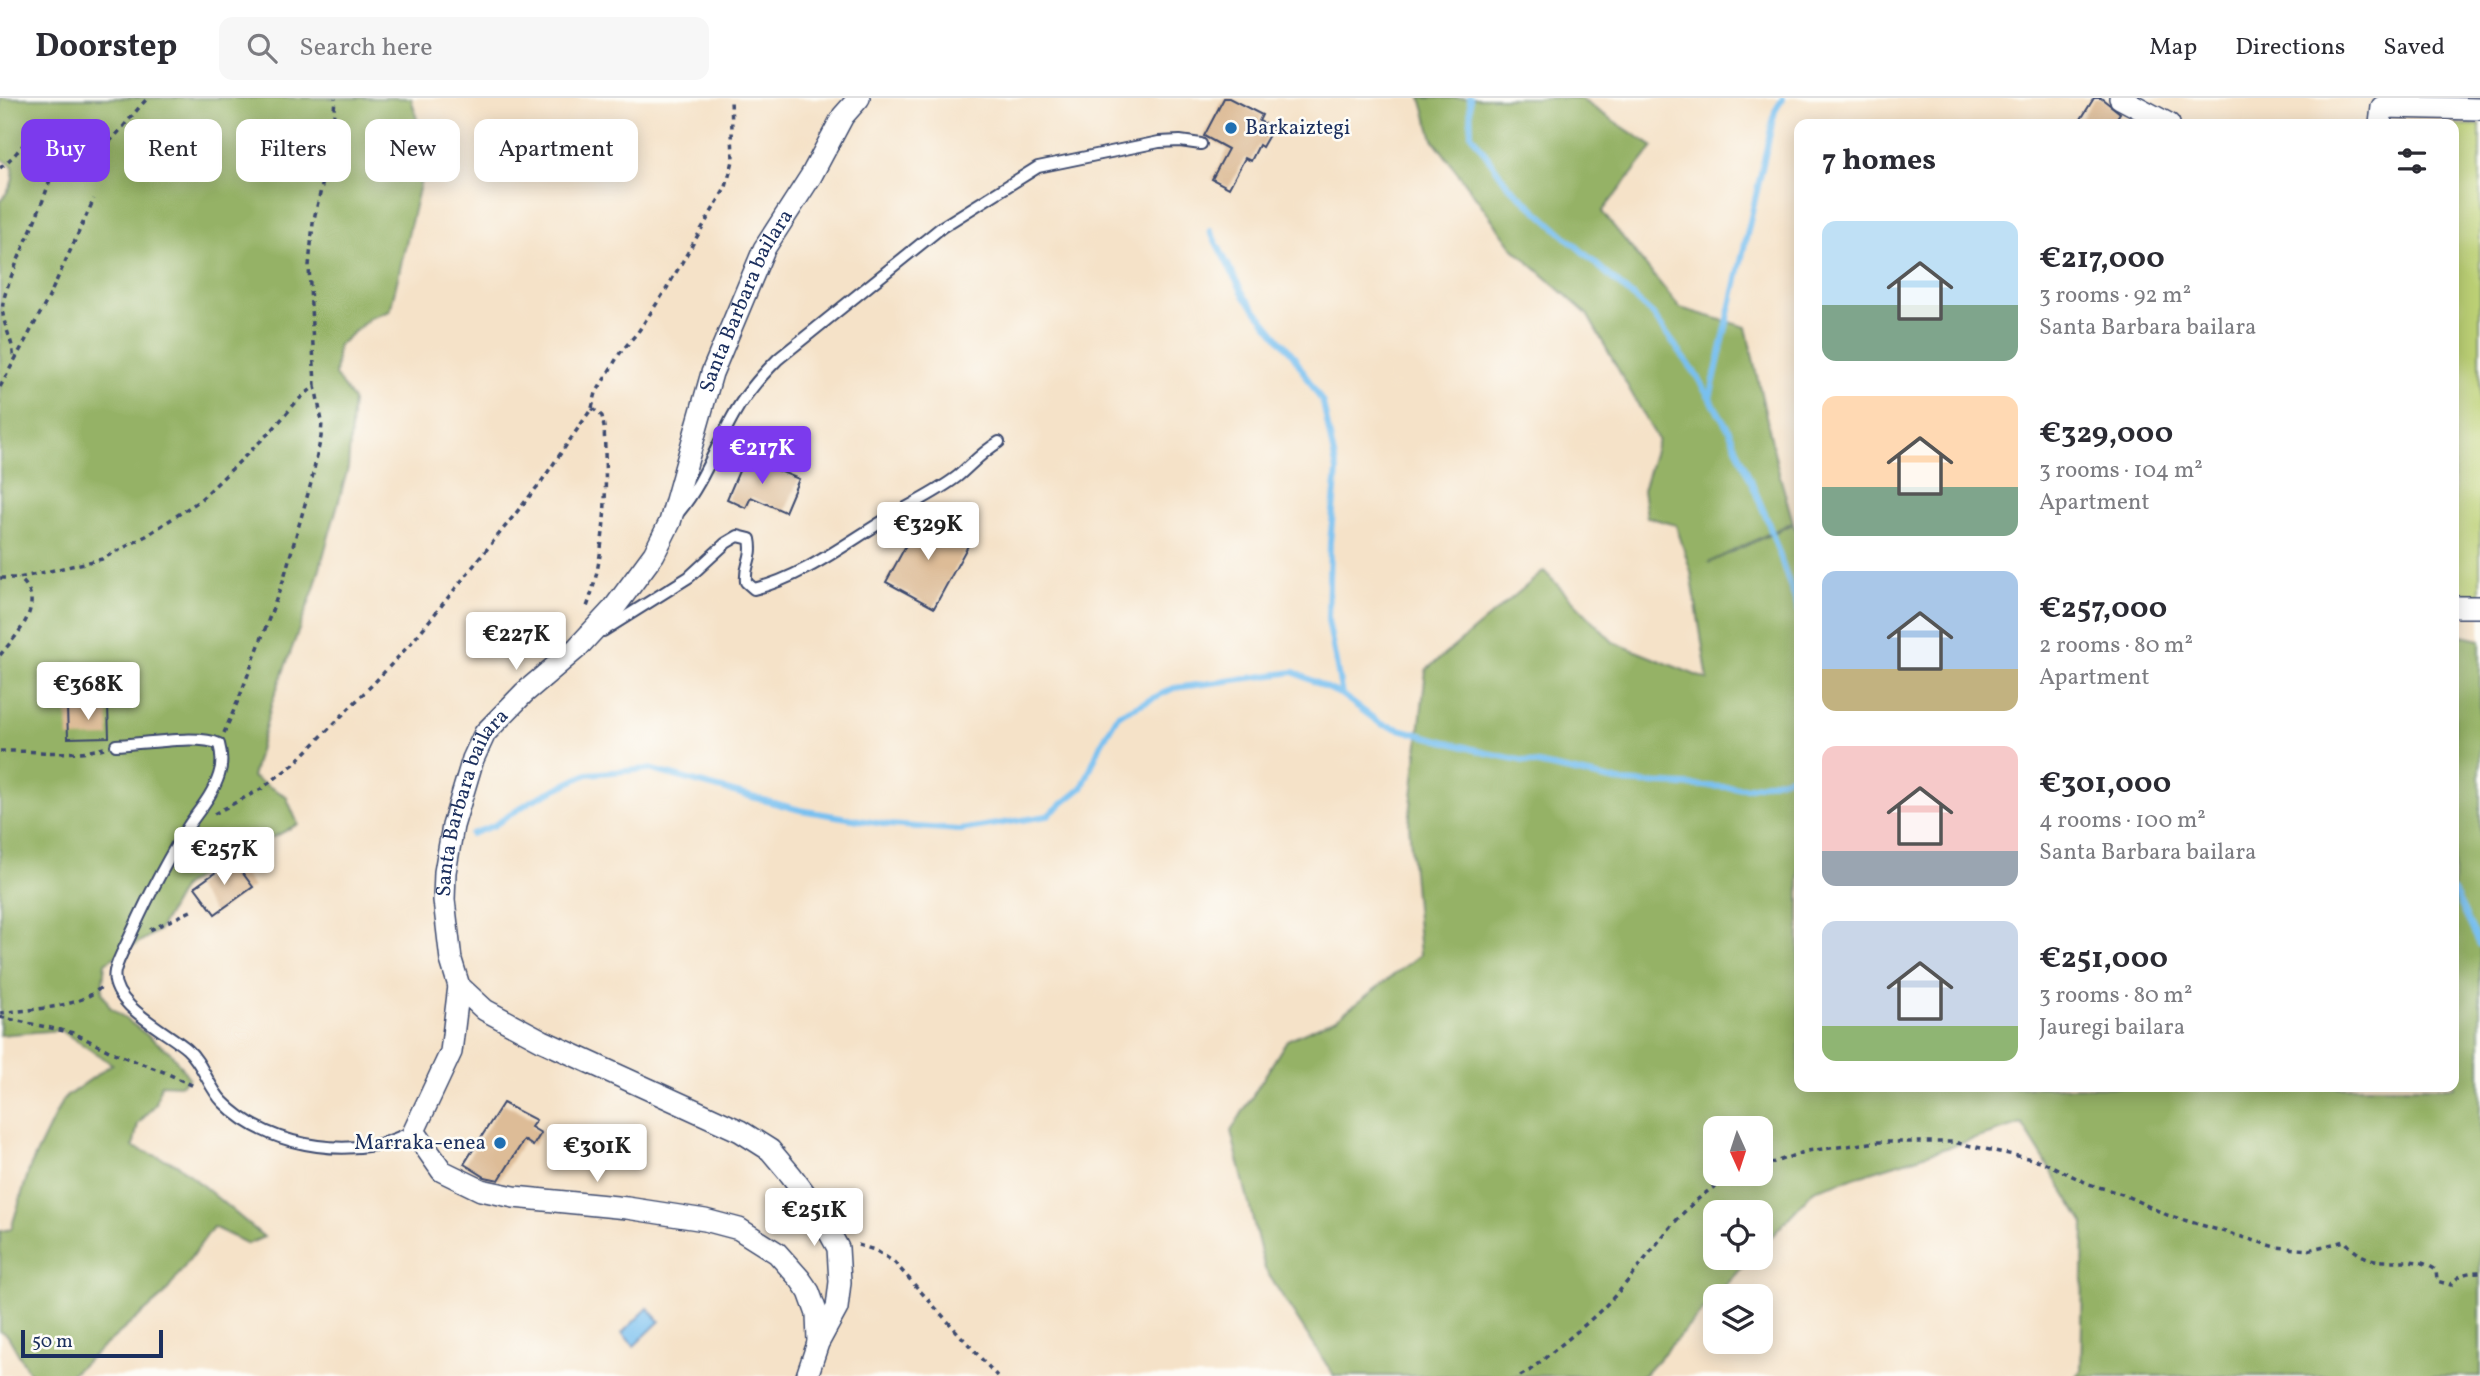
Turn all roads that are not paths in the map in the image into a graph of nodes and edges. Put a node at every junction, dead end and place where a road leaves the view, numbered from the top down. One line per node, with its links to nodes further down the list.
1 (859, 98): 8 (street, Santa Barbara bailara)
2 (2120, 98): 4 (street)
3 (2480, 109): 5 (street)
4 (2160, 119)
5 (2381, 119)
6 (1201, 144): 8 (lane)
7 (999, 442): 11 (lane)
8 (670, 522): 11 (street, Santa Barbara bailara)
9 (2459, 607): 10 (street)
10 (2480, 607)
11 (577, 648): 13 (street, Santa Barbara bailara)
12 (116, 745): 14 (lane)
13 (459, 986): 14 (street, Santa Barbara bailara); 15 (street)
14 (414, 1131): 15 (street)
15 (818, 1343): 16 (street)
16 (807, 1376)

